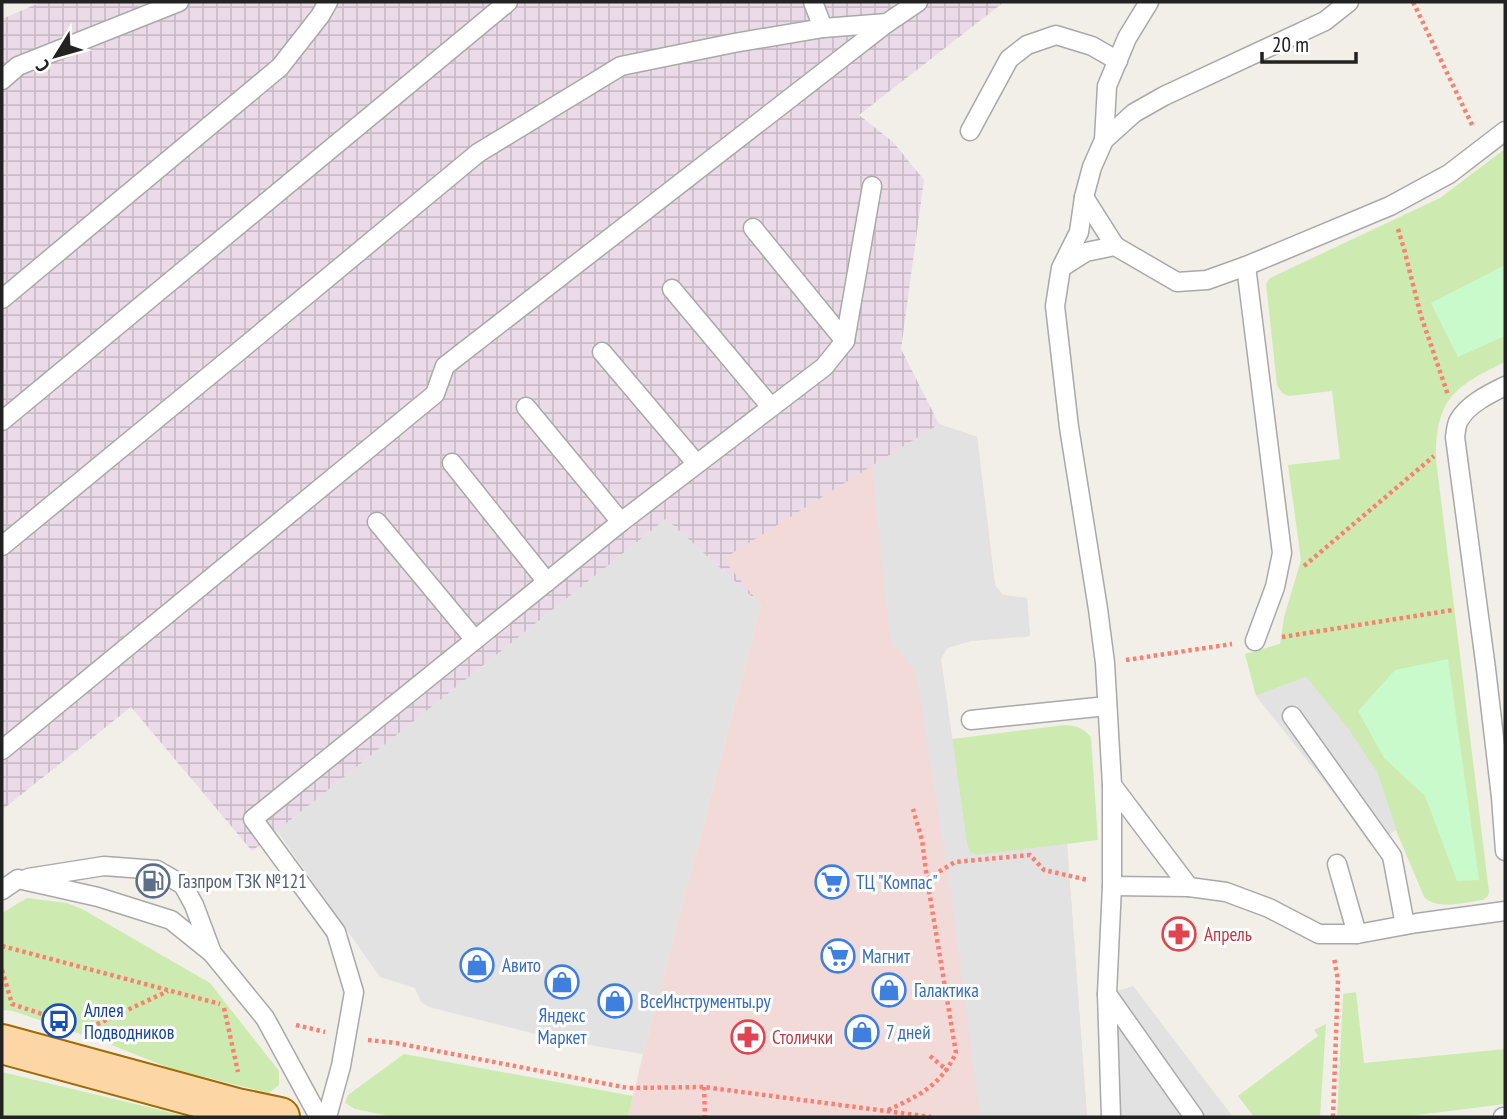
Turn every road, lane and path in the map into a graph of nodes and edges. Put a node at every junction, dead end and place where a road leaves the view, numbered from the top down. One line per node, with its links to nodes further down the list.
1 (179, 2): 12 (lane)
2 (328, 2): 25 (lane)
3 (508, 2): 31 (lane)
4 (813, 2): 10 (lane)
5 (918, 2): 9 (lane)
6 (1149, 2): 11 (lane)
7 (1349, 2): 15 (lane)
8 (1413, 2): 16 (path)
9 (887, 23): 10 (lane); 48 (lane)
10 (823, 28): 38 (lane)
11 (1118, 61): 13 (lane); 15 (lane)
12 (2, 80)
13 (970, 131)
14 (1505, 131): 16 (lane)
15 (1104, 140): 18 (lane)
16 (1483, 149): 19 (lane)
17 (872, 186): 26 (lane)
18 (1084, 197): 21 (lane); 23 (lane)
19 (1390, 206): 22 (lane); 32 (path)
20 (753, 228): 26 (lane)
21 (1115, 246): 22 (lane); 23 (lane)
22 (1246, 266): 39 (lane)
23 (1061, 268): 44 (lane)
24 (672, 289): 30 (lane)
25 (2, 299)
26 (845, 341): 30 (lane)
27 (602, 352): 35 (lane)
28 (1505, 386): 32 (lane)
29 (526, 407): 37 (lane)
30 (771, 407): 35 (lane)
31 (2, 421)
32 (1458, 422): 33 (lane)
33 (1455, 444): 39 (path); 41 (lane)
34 (452, 463): 40 (lane)
35 (696, 463): 37 (lane)
36 (377, 522): 42 (lane)
37 (621, 522): 40 (lane)
38 (2, 546)
39 (1277, 574): 43 (lane)
40 (547, 582): 42 (lane)
41 (1476, 606): 43 (path); 51 (lane)
42 (475, 640): 69 (lane)
43 (1255, 641): 44 (path)
44 (1105, 663): 45 (lane)
45 (1107, 706): 47 (lane); 49 (lane)
46 (1292, 716): 59 (lane)
47 (971, 720)
48 (2, 750)
49 (1112, 785): 55 (lane); 56 (lane)
50 (913, 809): 54 (path)
51 (1505, 851)
52 (1337, 864): 61 (lane)
53 (18, 879): 57 (lane); 63 (lane); 63 (lane)
54 (927, 879): 55 (path); 72 (path)
55 (1112, 886): 56 (lane); 66 (lane)
56 (1189, 887): 60 (lane)
57 (2, 890)
58 (1505, 911): 59 (lane)
59 (1405, 925): 61 (lane)
60 (1331, 933): 61 (lane); 83 (path)
61 (1357, 934)
62 (2, 946): 65 (path)
63 (212, 953): 68 (lane)
64 (2, 970): 65 (path)
65 (169, 991): 67 (path)
66 (1107, 994): 81 (lane); 82 (lane)
67 (223, 1005): 68 (path); 74 (path)
68 (265, 1018): 69 (path); 77 (lane)
69 (345, 1037): 73 (path); 78 (lane)
70 (2, 1044): 74 (main road)
71 (930, 1056): 72 (path)
72 (948, 1071): 75 (path)
73 (704, 1087): 75 (path); 79 (path)
74 (237, 1108): 76 (main road)
75 (887, 1111): 80 (path)
76 (280, 1117)
77 (319, 1117)
78 (327, 1117)
79 (705, 1117)
80 (931, 1117)
81 (1111, 1117)
82 (1194, 1117)
83 (1333, 1117)

